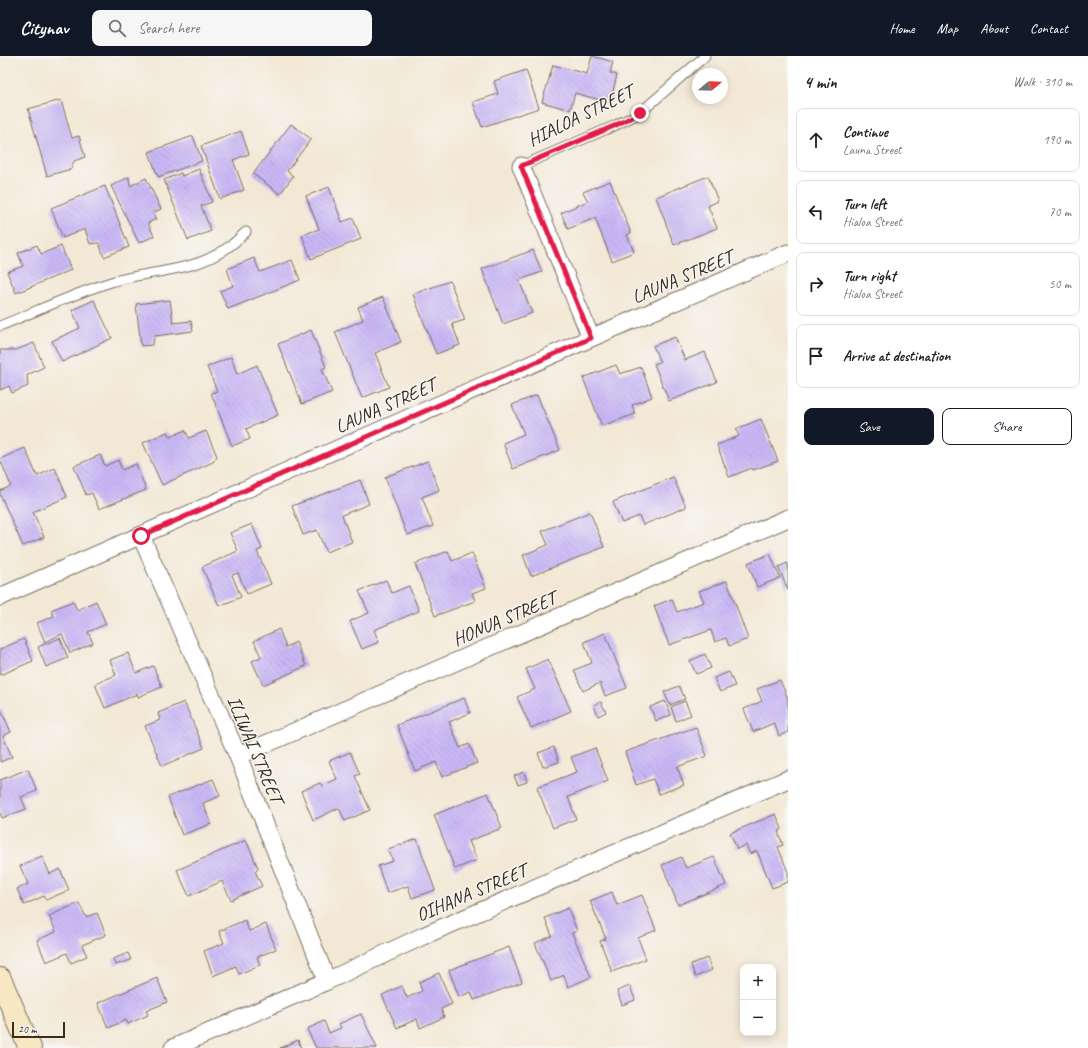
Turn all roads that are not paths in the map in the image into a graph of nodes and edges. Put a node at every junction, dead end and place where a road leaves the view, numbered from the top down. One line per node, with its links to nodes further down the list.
1 (705, 56): 2 (lane, HIALOA STREET)
2 (521, 166): 6 (street, HIALOA STREET)
3 (246, 232): 5 (lane)
4 (788, 253): 6 (street, LAUNA STREET)
5 (0, 326)
6 (591, 338): 8 (street, LAUNA STREET)
7 (788, 518): 10 (street, HONUA STREET)
8 (141, 536): 9 (street, LAUNA STREET); 10 (street, ILIWAI STREET)
9 (0, 597)
10 (238, 756): 13 (street, ILIWAI STREET)
11 (787, 782): 13 (street, OIHANA STREET)
12 (0, 979): 14 (street)
13 (327, 981): 15 (street, OIHANA STREET)
14 (30, 1048)
15 (173, 1048)

